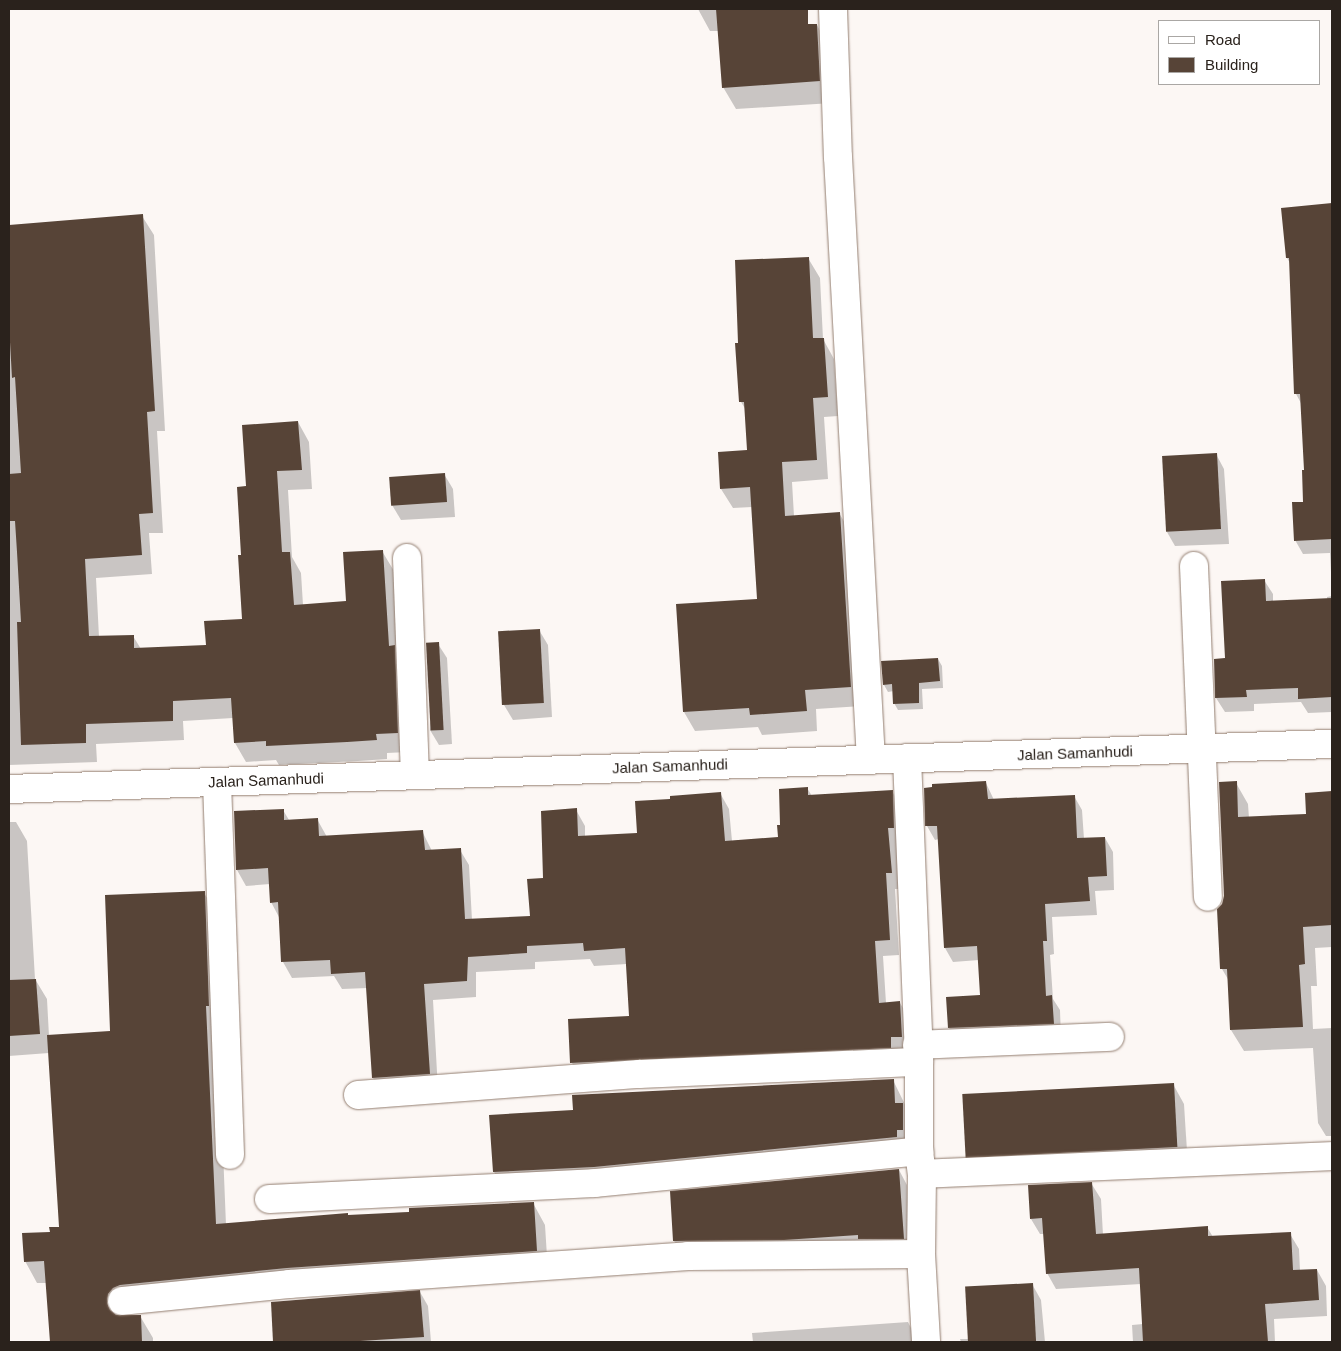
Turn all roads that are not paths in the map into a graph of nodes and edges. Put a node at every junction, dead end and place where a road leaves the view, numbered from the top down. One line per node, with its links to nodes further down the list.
1 (833, 9): 7 (street)
2 (407, 558): 8 (street)
3 (1194, 566): 5 (street)
4 (1332, 744): 5 (street, Jalan Samanhudi)
5 (1203, 748): 6 (street, Jalan Samanhudi); 11 (street)
6 (907, 758): 7 (street, Jalan Samanhudi); 13 (street)
7 (871, 760): 8 (street, Jalan Samanhudi)
8 (415, 775): 9 (street, Jalan Samanhudi)
9 (217, 782): 10 (street, Jalan Samanhudi); 15 (street)
10 (9, 789)
11 (1208, 897)
12 (1110, 1037): 13 (street)
13 (918, 1054): 14 (street); 17 (street)
14 (358, 1095)
15 (230, 1156)
16 (1332, 1156): 17 (street)
17 (921, 1162): 18 (street); 19 (street)
18 (269, 1199)
19 (921, 1254): 20 (street); 21 (street)
20 (122, 1301)
21 (926, 1342)

